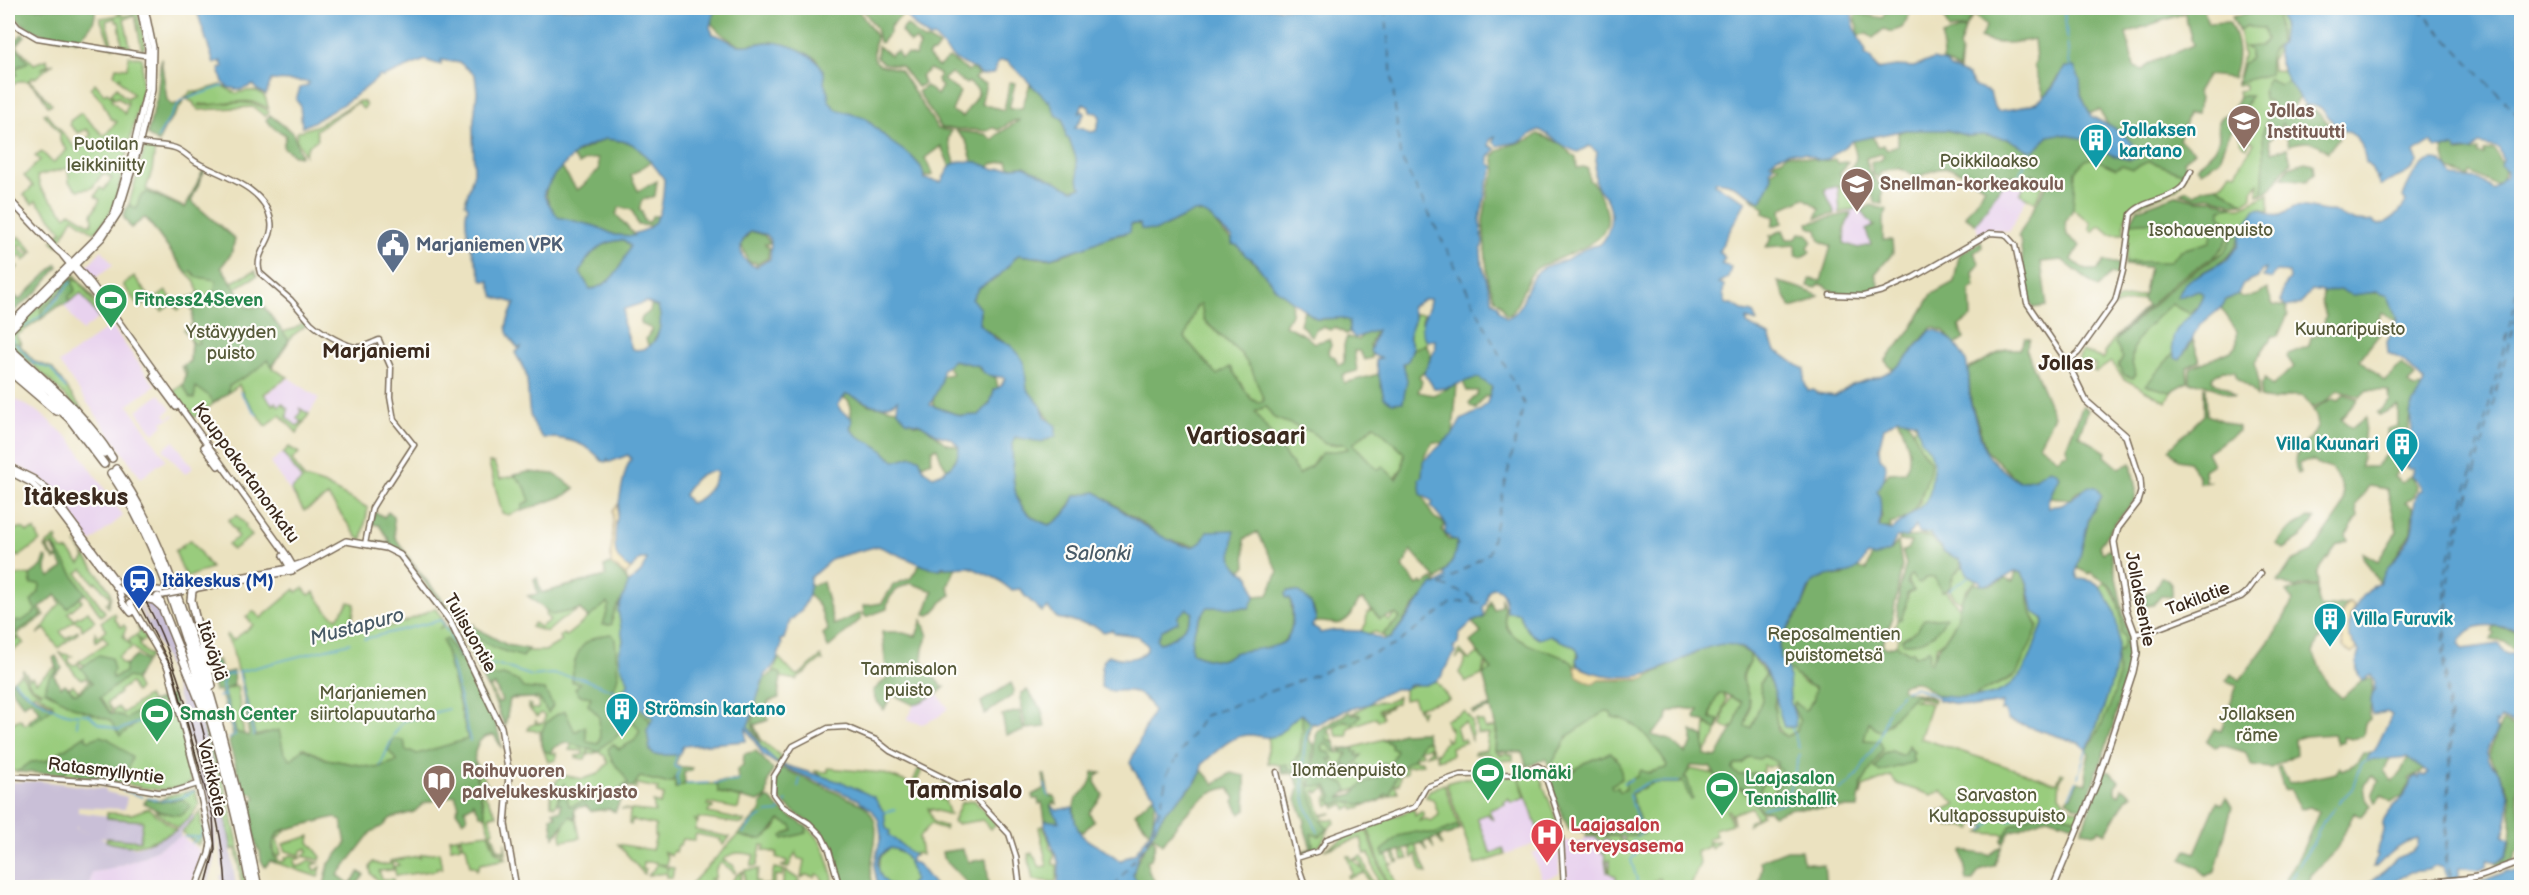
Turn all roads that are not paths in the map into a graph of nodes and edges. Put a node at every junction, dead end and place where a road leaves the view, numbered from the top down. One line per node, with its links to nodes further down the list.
1 (140, 8): 4 (main road)
2 (145, 8): 4 (main road)
3 (8, 15): 4 (street)
4 (151, 55): 5 (main road)
5 (139, 140): 8 (main road); 21 (street)
6 (2191, 171): 15 (street)
7 (8, 198): 8 (main road, Kauppakartanonkatu)
8 (73, 265): 10 (main road); 11 (main road); 22 (main road, Kauppakartanonkatu)
9 (1830, 295): 15 (street)
10 (8, 326)
11 (8, 333)
12 (8, 347): 18 (highway)
13 (8, 354): 18 (highway)
14 (8, 362): 17 (highway)
15 (2067, 363): 29 (main road, Jollaksentie)
16 (8, 370): 17 (highway)
17 (99, 457): 18 (highway)
18 (109, 461)
19 (8, 466): 27 (main road)
20 (8, 471): 27 (main road)
21 (365, 544): 22 (main road, Tulisuontie); 39 (main road, Tulisuontie)
22 (291, 568): 24 (main road, Tulisuontie)
23 (2261, 573): 29 (street, Takilatie)
24 (189, 589): 25 (main road, Tulisuontie, bridge); 30 (highway)
25 (160, 594): 26 (main road); 27 (main road); 28 (highway)
26 (143, 598): 27 (main road); 28 (highway)
27 (128, 600): 34 (main road, Varikkotie)
28 (163, 608): 31 (highway)
29 (2135, 634): 49 (main road, Jollaksentie)
30 (222, 735): 31 (highway, Itäväylä); 42 (highway, Itäväylä)
31 (219, 748): 41 (highway, Itäväylä)
32 (1277, 772): 37 (street)
33 (9, 776): 34 (street, Ratasmyllyntie)
34 (199, 784): 40 (main road, Varikkotie)
35 (958, 785): 36 (street); 36 (street); 45 (street)
36 (972, 795): 46 (street)
37 (1297, 858): 47 (street); 48 (street)
38 (2522, 864): 50 (main road)
39 (514, 886)
40 (197, 888)
41 (251, 888)
42 (258, 888)
43 (556, 888): 44 (main road)
44 (574, 888)
45 (840, 888)
46 (1020, 888)
47 (1306, 888)
48 (1564, 888)
49 (2053, 888)
50 (2402, 888)

